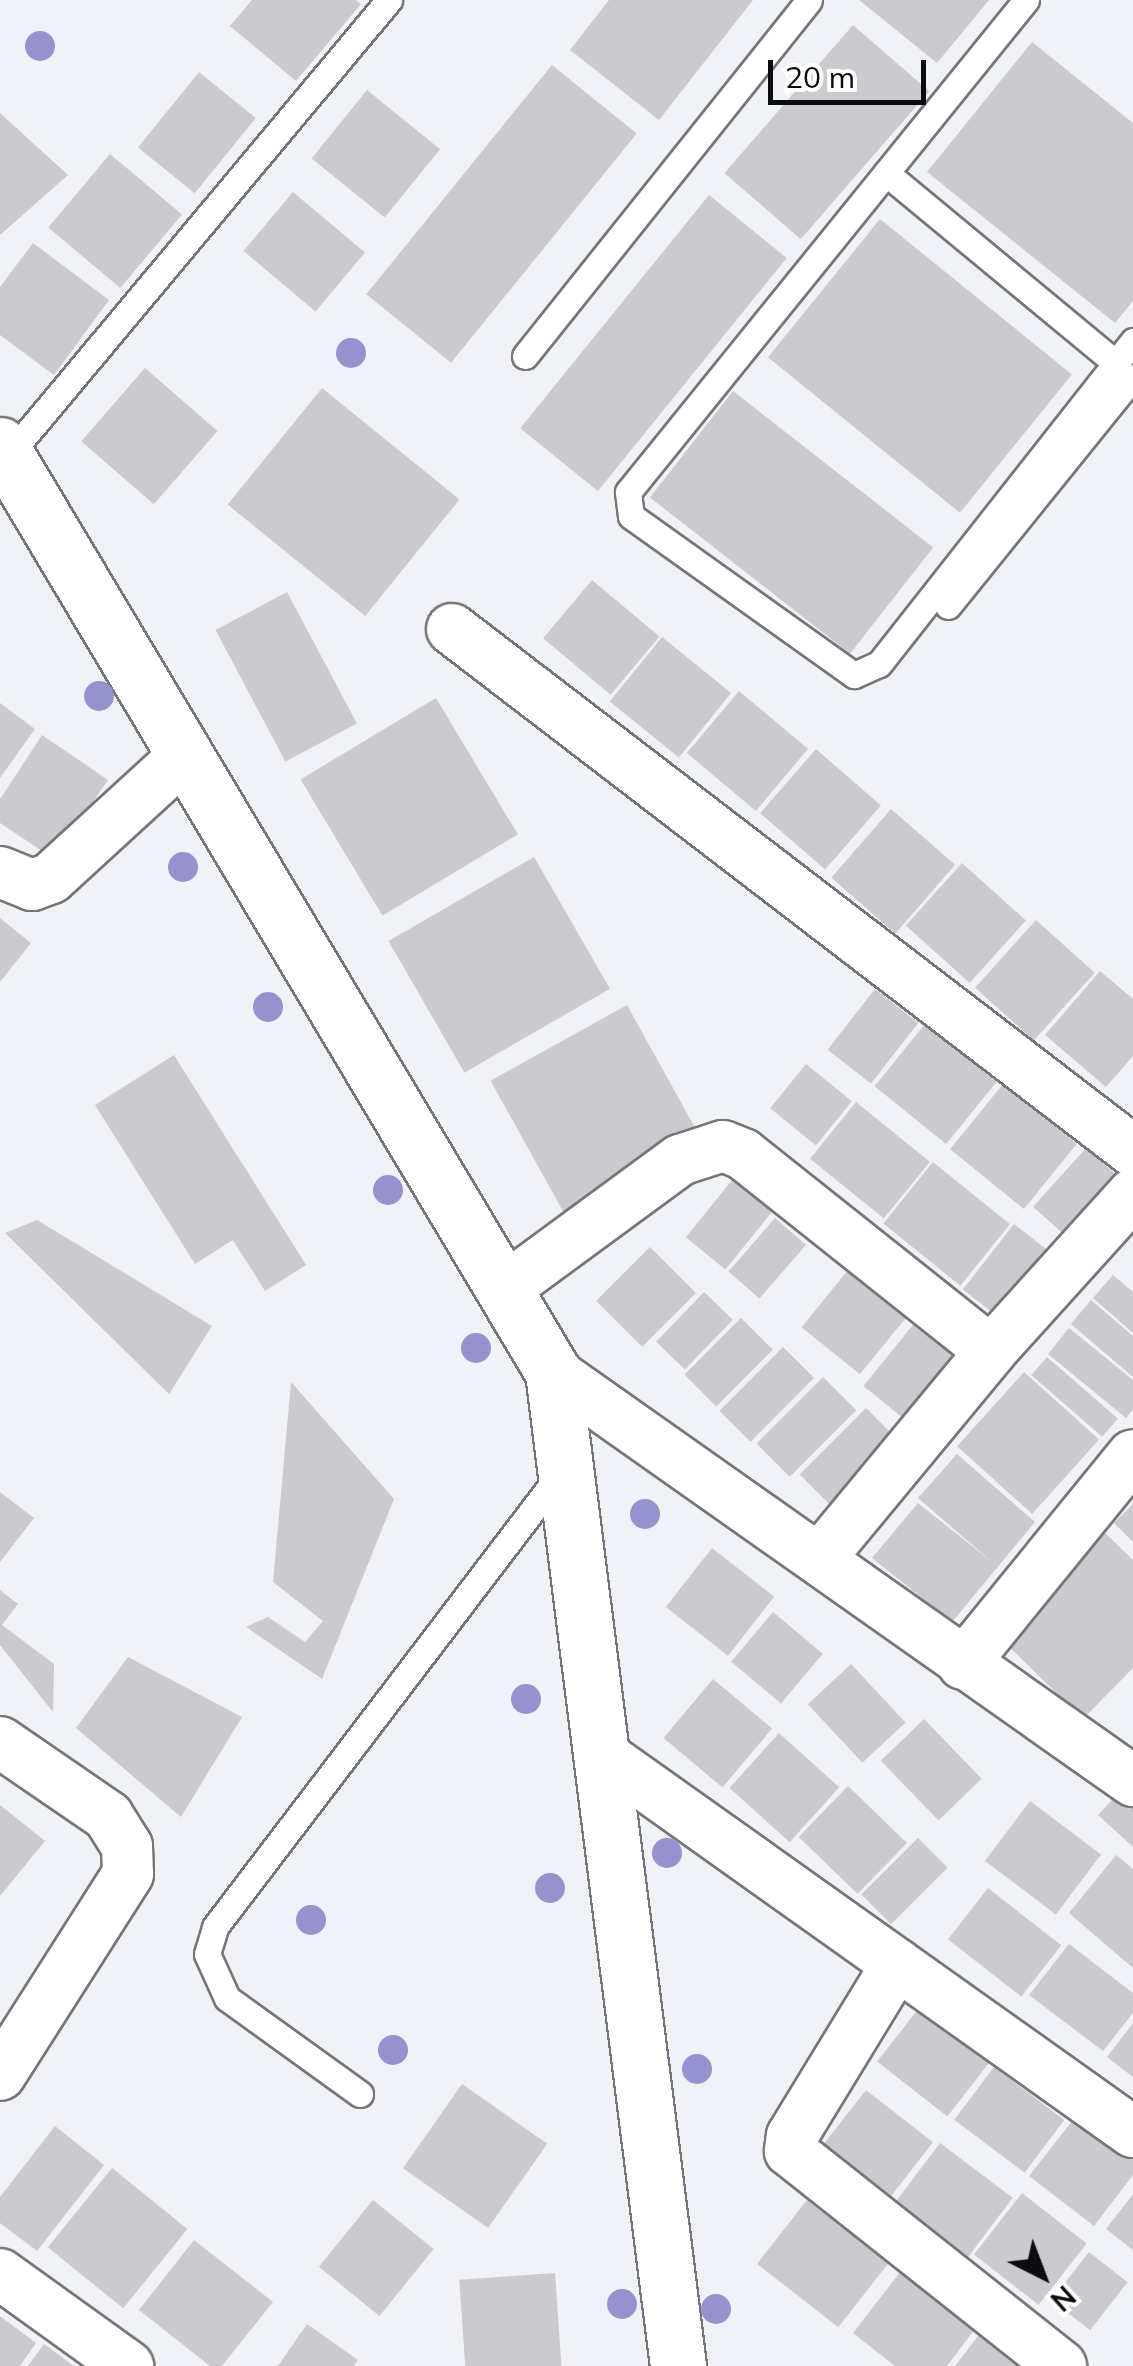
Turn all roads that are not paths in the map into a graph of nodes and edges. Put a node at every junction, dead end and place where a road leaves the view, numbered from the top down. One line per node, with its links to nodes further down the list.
1 (389, 0): 8 (lane)
2 (809, 0): 6 (lane)
3 (1026, 0): 4 (lane)
4 (886, 173): 7 (lane); 7 (lane)
5 (1133, 341): 7 (lane)
6 (525, 356)
7 (1124, 370): 9 (lane)
8 (4, 451): 11 (street)
9 (948, 606)
10 (452, 629): 13 (street)
11 (185, 755): 12 (street); 15 (street)
12 (0, 872)
13 (1133, 1151)
14 (1133, 1194): 16 (street)
15 (503, 1290): 16 (street); 17 (street)
16 (991, 1350): 20 (street)
17 (553, 1372): 19 (street); 20 (street)
18 (1133, 1455): 21 (street)
19 (564, 1468): 23 (street); 27 (lane)
20 (820, 1558): 21 (street)
21 (963, 1664): 24 (street)
22 (0, 1742): 26 (street)
23 (600, 1753): 25 (street); 31 (street)
24 (1133, 1781)
25 (896, 1964): 28 (street); 32 (street)
26 (8, 2044)
27 (360, 2094)
28 (1133, 2132)
29 (0, 2274): 30 (street)
30 (128, 2366)
31 (678, 2366)
32 (1061, 2366)

